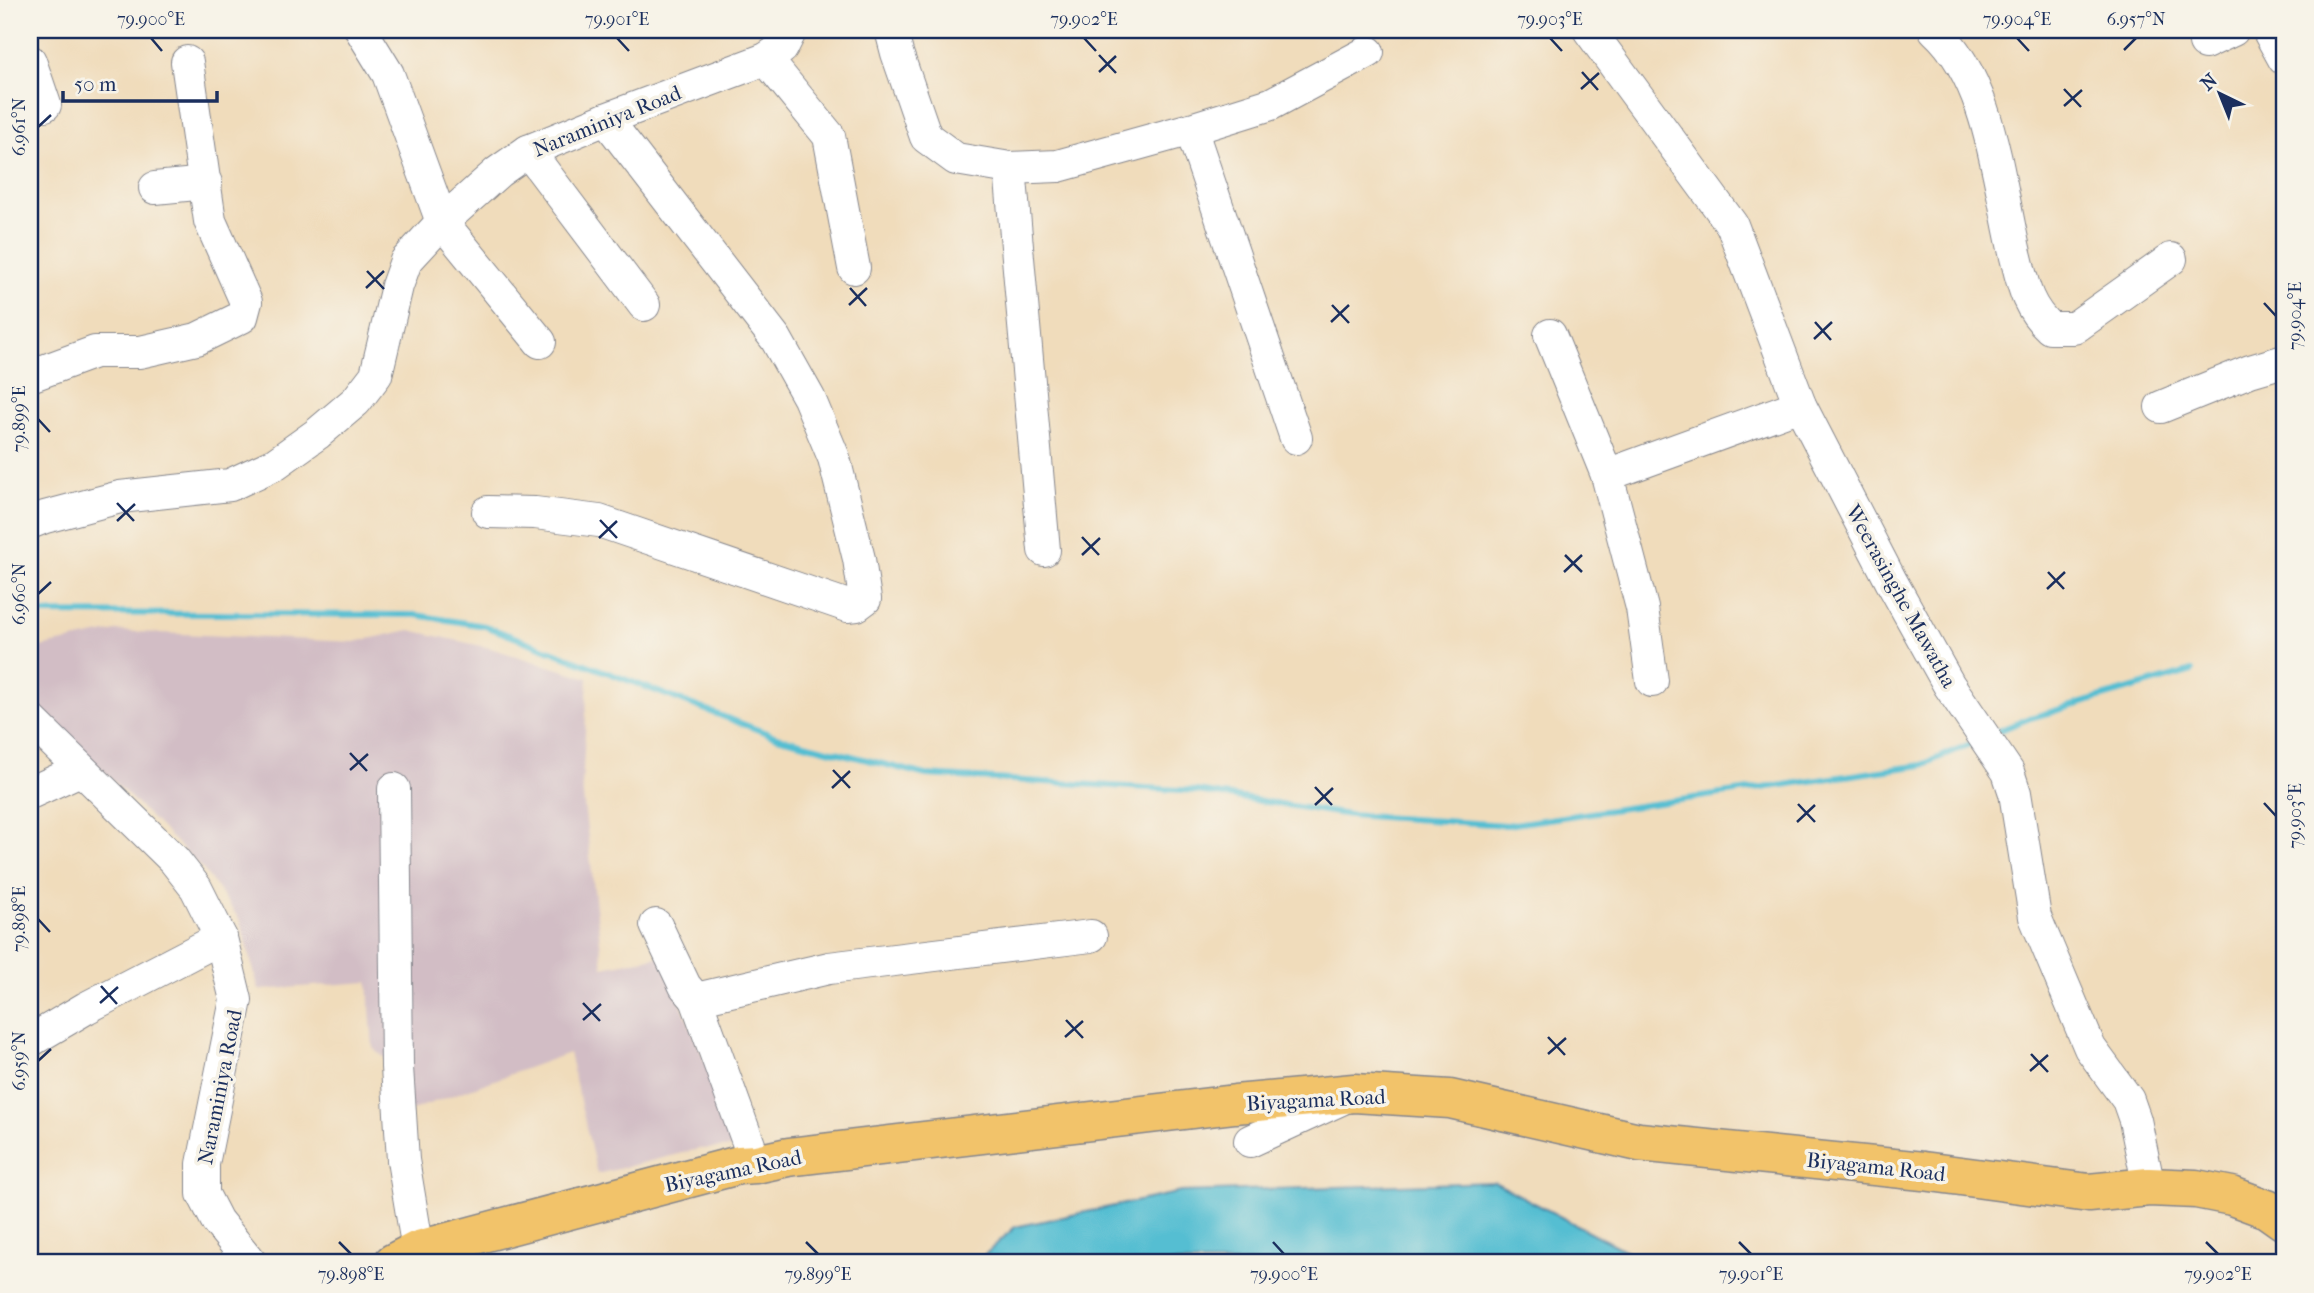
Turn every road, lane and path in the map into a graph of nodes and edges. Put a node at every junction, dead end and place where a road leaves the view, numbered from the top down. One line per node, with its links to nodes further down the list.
1 (361, 30): 21 (street)
2 (791, 30): 10 (street, Naraminiya Road)
3 (891, 30): 18 (street)
4 (1589, 30): 29 (street, Weerasinghe Mawatha)
5 (1935, 30): 22 (street)
6 (2234, 30): 8 (street)
7 (2269, 30): 11 (street)
8 (2205, 43)
9 (1368, 52): 16 (street)
10 (766, 59): 15 (street, Naraminiya Road); 23 (street)
11 (2284, 59)
12 (30, 61): 14 (street)
13 (187, 62): 19 (street)
14 (45, 105)
15 (606, 119): 17 (street, Naraminiya Road); 33 (street)
16 (1191, 129): 18 (street); 31 (street)
17 (528, 151): 21 (street, Naraminiya Road); 24 (street)
18 (1010, 168): 35 (street)
19 (206, 183): 20 (street); 28 (street)
20 (155, 188)
21 (442, 222): 26 (street); 34 (street, Naraminiya Road)
22 (2171, 259)
23 (854, 268)
24 (644, 305)
25 (1550, 335): 32 (street)
26 (540, 342)
27 (2284, 361): 30 (street)
28 (30, 376)
29 (1800, 405): 32 (street); 49 (street, Weerasinghe Mawatha)
30 (2161, 407)
31 (1296, 438)
32 (1607, 475): 36 (street)
33 (488, 512)
34 (30, 523)
35 (1044, 550)
36 (1652, 681)
37 (30, 719): 38 (street, Naraminiya Road)
38 (80, 770): 40 (street); 43 (street, Naraminiya Road)
39 (394, 789): 51 (street)
40 (30, 793)
41 (656, 925): 44 (street)
42 (1091, 936): 44 (street)
43 (220, 938): 45 (street); 52 (street, Naraminiya Road)
44 (696, 999): 48 (street)
45 (30, 1041)
46 (1354, 1093): 47 (street); 48 (main road, Biyagama Road); 49 (main road, Biyagama Road)
47 (1250, 1141)
48 (756, 1164): 51 (main road, Biyagama Road)
49 (2149, 1187): 50 (main road, Biyagama Road)
50 (2284, 1221)
51 (405, 1256)
52 (251, 1263)

